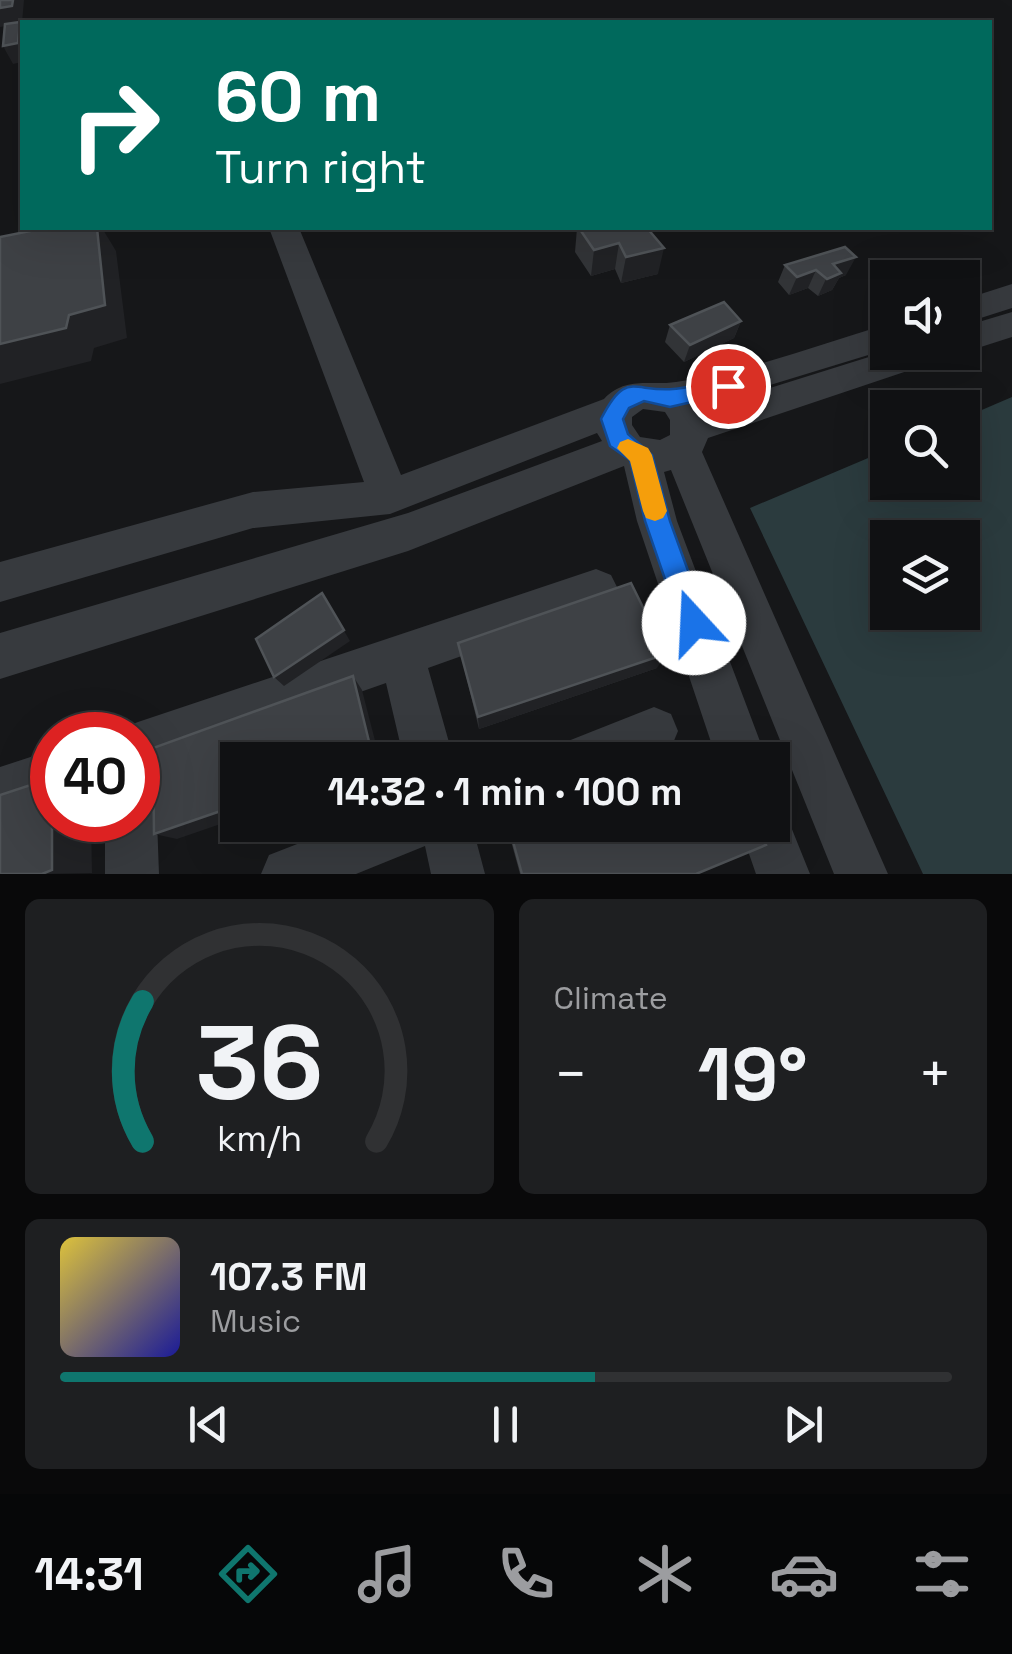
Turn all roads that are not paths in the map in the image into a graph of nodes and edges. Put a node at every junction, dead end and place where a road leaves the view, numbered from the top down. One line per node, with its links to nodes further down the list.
1 (285, 230): 9 (street)
2 (1012, 296): 3 (street)
3 (980, 306)
4 (1012, 324): 5 (street)
5 (980, 334)
6 (870, 342): 8 (street)
7 (870, 368): 8 (street)
8 (654, 431): 9 (street); 13 (street); 18 (street); 29 (street)
9 (390, 496): 10 (street)
10 (0, 582)
11 (596, 589): 12 (street)
12 (402, 655): 15 (street); 16 (street)
13 (0, 656)
14 (654, 732): 17 (street)
15 (160, 738)
16 (424, 742)
17 (628, 742)
18 (736, 742)
19 (30, 782): 20 (street)
20 (0, 792)
21 (131, 842): 25 (street)
22 (370, 842): 26 (street)
23 (450, 842): 27 (street)
24 (772, 842): 28 (street)
25 (132, 874)
26 (288, 874)
27 (458, 874)
28 (783, 874)
29 (861, 874)

